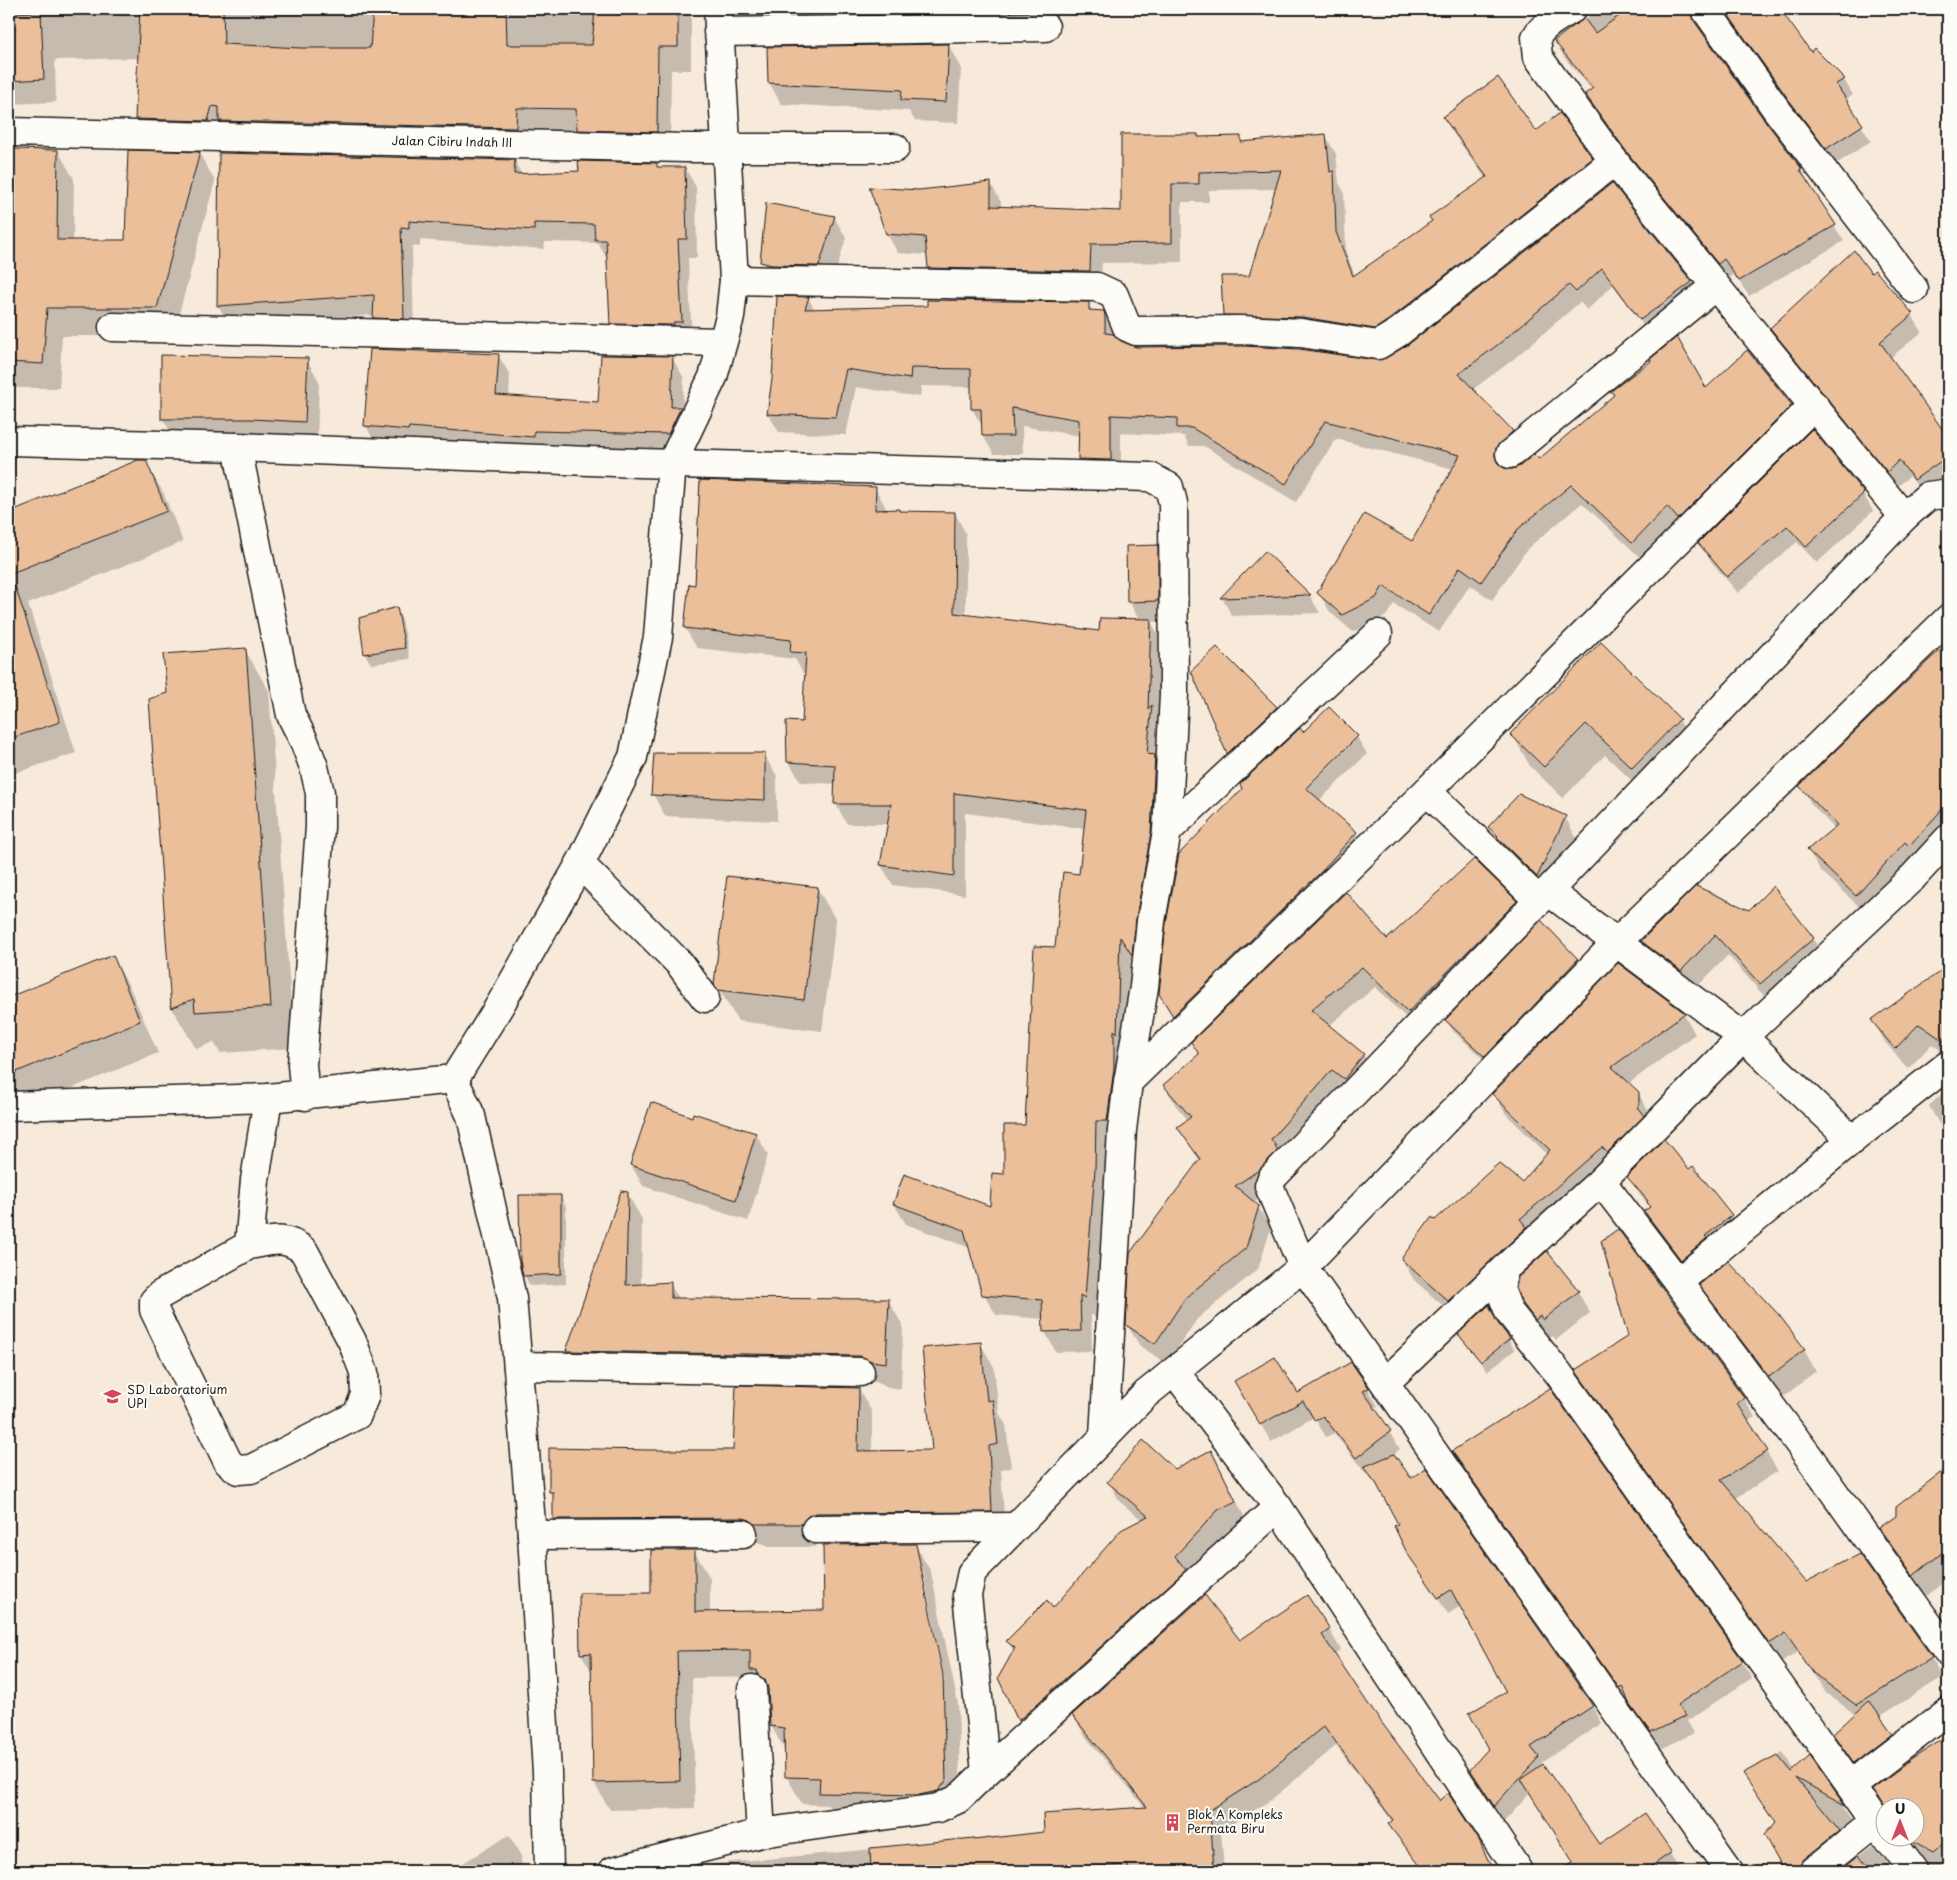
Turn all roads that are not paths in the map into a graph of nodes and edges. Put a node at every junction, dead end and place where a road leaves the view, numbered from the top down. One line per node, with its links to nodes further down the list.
1 (1572, 9): 8 (street)
2 (1705, 9): 11 (street)
3 (718, 20): 4 (street); 6 (street)
4 (1045, 27)
5 (9, 132): 6 (street, Jalan Cibiru Indah III)
6 (726, 148): 7 (street, Jalan Cibiru Indah III); 9 (street)
7 (895, 148)
8 (1614, 161): 9 (street); 10 (street)
9 (734, 280): 13 (street)
10 (1715, 286): 14 (street); 17 (street)
11 (1914, 289)
12 (112, 327): 13 (street)
13 (722, 342): 18 (street)
14 (1814, 405): 20 (street); 23 (street)
15 (9, 440): 16 (street)
16 (237, 446): 18 (street); 34 (street)
17 (1510, 454)
18 (672, 464): 24 (street); 26 (street)
19 (1948, 497): 20 (street)
20 (1904, 517): 27 (street)
21 (1948, 619): 28 (street)
22 (1378, 634): 24 (street)
23 (1427, 791): 27 (street); 33 (street)
24 (1167, 831): 33 (street)
25 (1948, 839): 30 (street)
26 (580, 864): 29 (street); 32 (street)
27 (1544, 896): 28 (street); 40 (street)
28 (1617, 942): 30 (street); 40 (street)
29 (705, 998)
30 (1743, 1037): 37 (street); 38 (street)
31 (1948, 1065): 37 (street)
32 (454, 1079): 34 (street); 43 (street)
33 (1128, 1082): 47 (street)
34 (306, 1096): 35 (street)
35 (268, 1098): 36 (street); 39 (street)
36 (9, 1106)
37 (1852, 1140): 42 (street)
38 (1601, 1181): 41 (street); 42 (street)
39 (249, 1244): 39 (street)
40 (1303, 1267): 45 (street); 46 (street)
41 (1504, 1269): 46 (street); 57 (street)
42 (1678, 1282): 53 (street)
43 (518, 1366): 44 (street); 52 (street)
44 (860, 1372)
45 (1175, 1372): 47 (street); 48 (street)
46 (1385, 1383): 65 (street)
47 (1104, 1436): 49 (street)
48 (1278, 1507): 56 (street); 64 (street)
49 (1016, 1527): 50 (street); 56 (street)
50 (816, 1529)
51 (744, 1534): 52 (street)
52 (532, 1535): 62 (street)
53 (1948, 1652)
54 (752, 1689): 59 (street)
55 (1948, 1711): 57 (street)
56 (986, 1772): 59 (street)
57 (1852, 1785): 58 (street)
58 (1874, 1817)
59 (761, 1833): 63 (street)
60 (1874, 1835): 66 (street)
61 (1896, 1848): 67 (street)
62 (550, 1871)
63 (613, 1871)
64 (1518, 1871)
65 (1729, 1871)
66 (1814, 1871)
67 (1913, 1871)

